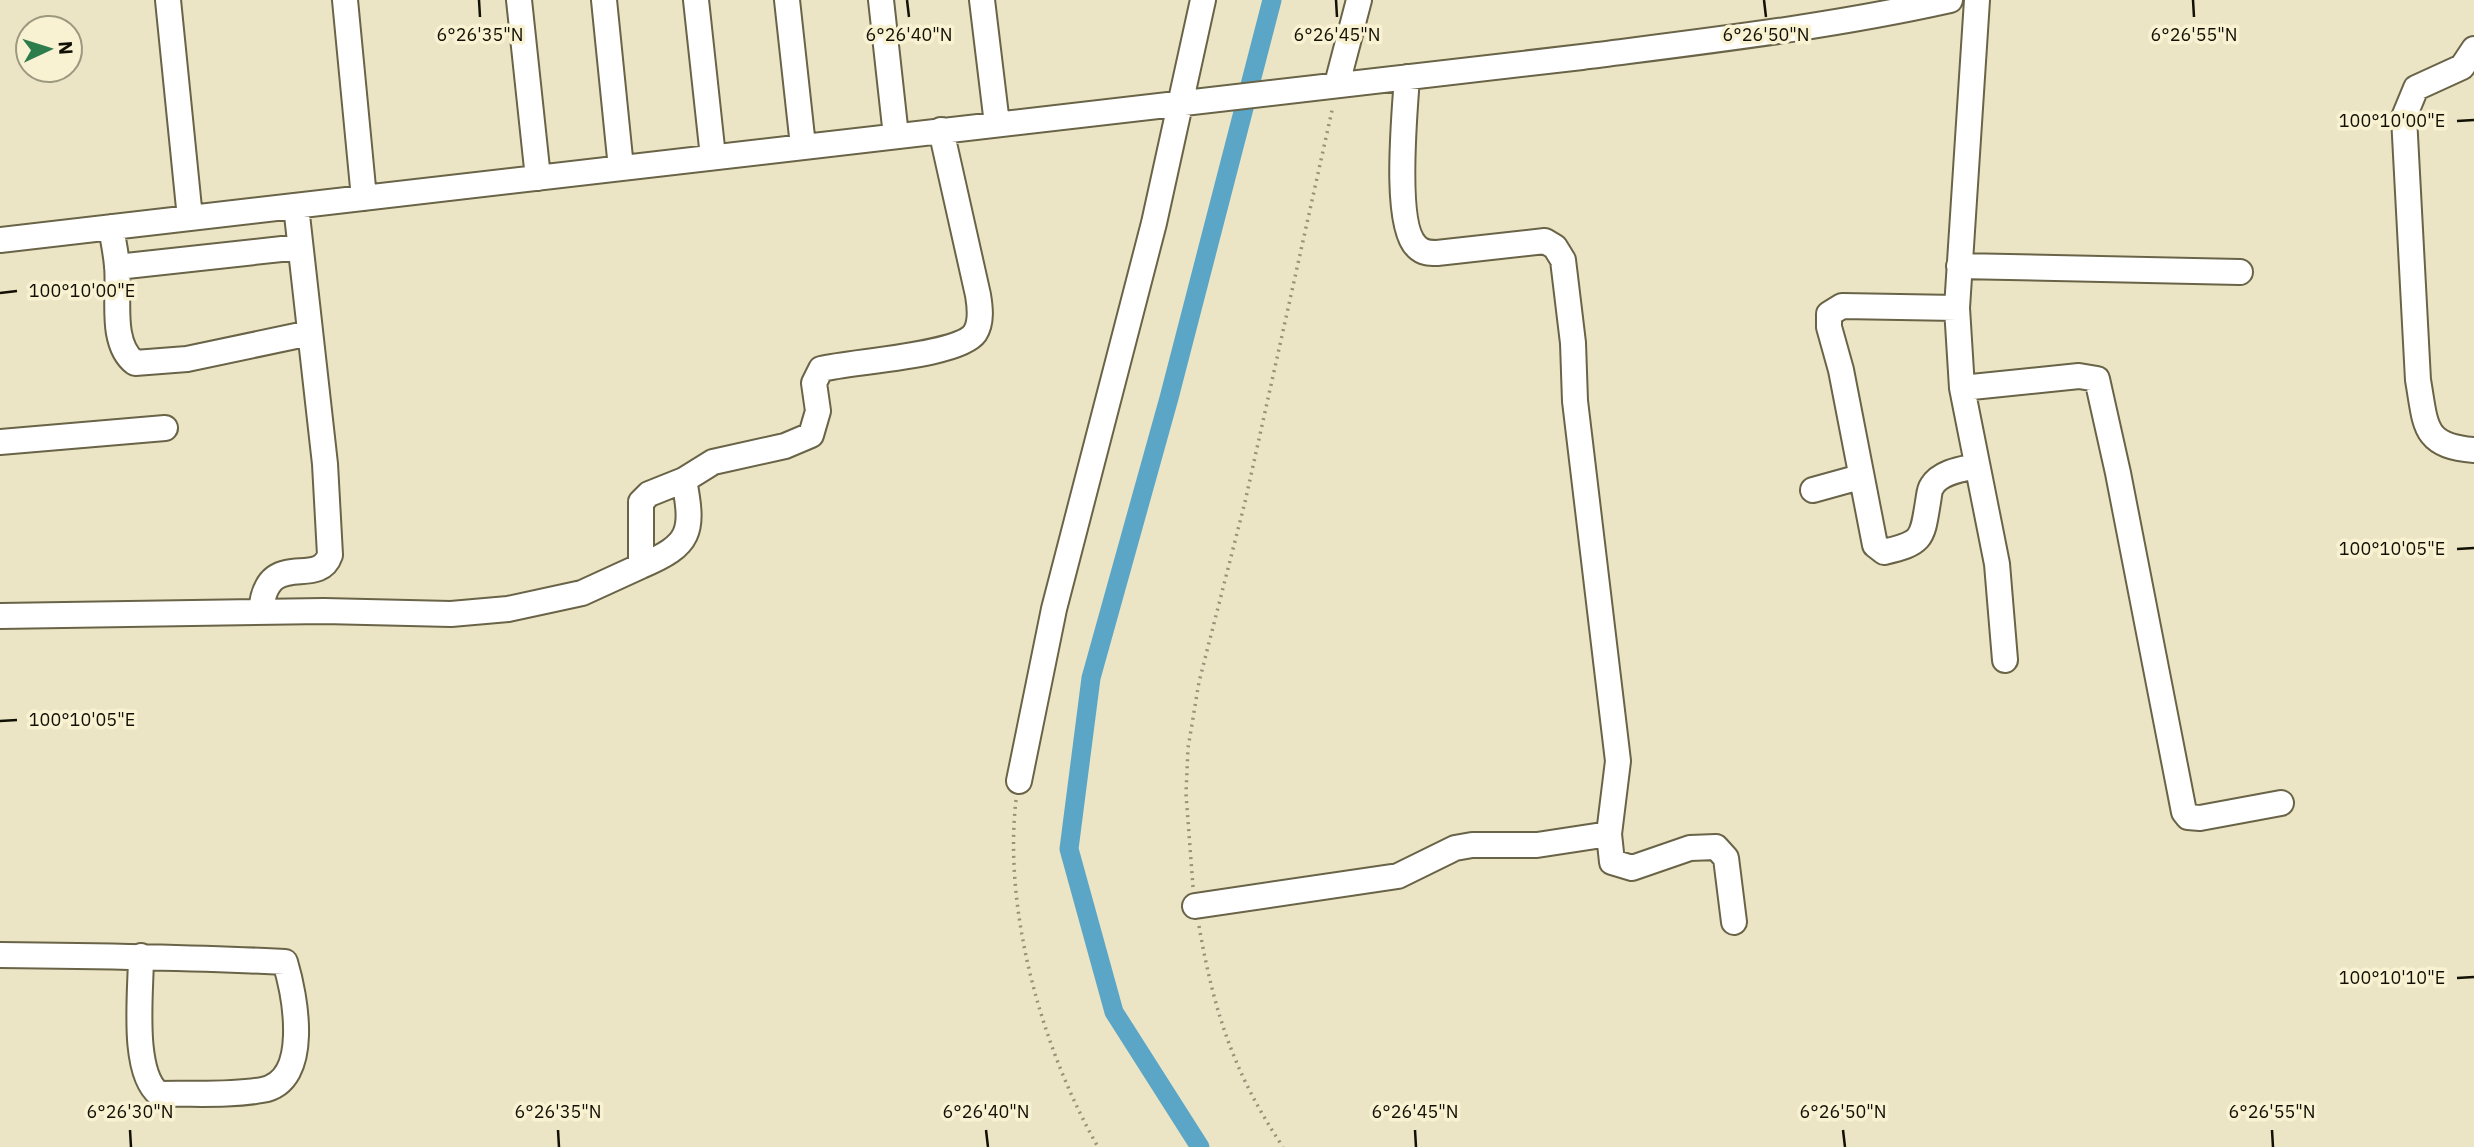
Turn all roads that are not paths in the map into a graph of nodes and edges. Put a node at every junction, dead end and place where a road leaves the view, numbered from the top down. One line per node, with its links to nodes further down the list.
1 (168, 0): 26 (street)
2 (345, 0): 24 (street)
3 (519, 0): 23 (street)
4 (604, 0): 22 (street)
5 (696, 0): 21 (street)
6 (787, 0): 20 (street)
7 (881, 0): 19 (street)
8 (982, 0): 17 (street)
9 (1203, 0): 16 (street)
10 (1359, 0): 15 (street)
11 (1950, 0): 14 (street)
12 (1977, 0): 30 (street)
13 (2474, 49): 38 (street)
14 (1407, 77): 15 (street); 49 (street)
15 (1337, 84): 16 (street)
16 (1180, 103): 17 (street); 47 (street)
17 (996, 124): 18 (street)
18 (941, 130): 19 (street); 41 (street)
19 (896, 136): 20 (street)
20 (803, 146): 21 (street)
21 (713, 157): 22 (street)
22 (621, 168): 23 (street)
23 (538, 178): 24 (street)
24 (364, 198): 25 (street)
25 (296, 206): 26 (street); 29 (street)
26 (190, 218): 27 (street)
27 (111, 227): 28 (street); 31 (street)
28 (0, 240)
29 (300, 247): 31 (street); 34 (street)
30 (1959, 266): 32 (street); 33 (street)
31 (117, 267): 34 (street)
32 (2241, 272)
33 (1957, 308): 35 (street); 40 (street)
34 (310, 333): 44 (street)
35 (1962, 387): 39 (street); 48 (street)
36 (165, 428): 37 (street)
37 (0, 442)
38 (2474, 450)
39 (1976, 466): 40 (street); 46 (street)
40 (1860, 477): 42 (street)
41 (684, 480): 43 (street); 43 (street)
42 (1813, 490)
43 (640, 566): 44 (street)
44 (261, 612): 45 (street)
45 (0, 616)
46 (2005, 660)
47 (1019, 782)
48 (2281, 803)
49 (1609, 834): 50 (street); 51 (street)
50 (1195, 906)
51 (1734, 922)
52 (0, 955): 53 (street)
53 (141, 956): 53 (street)

